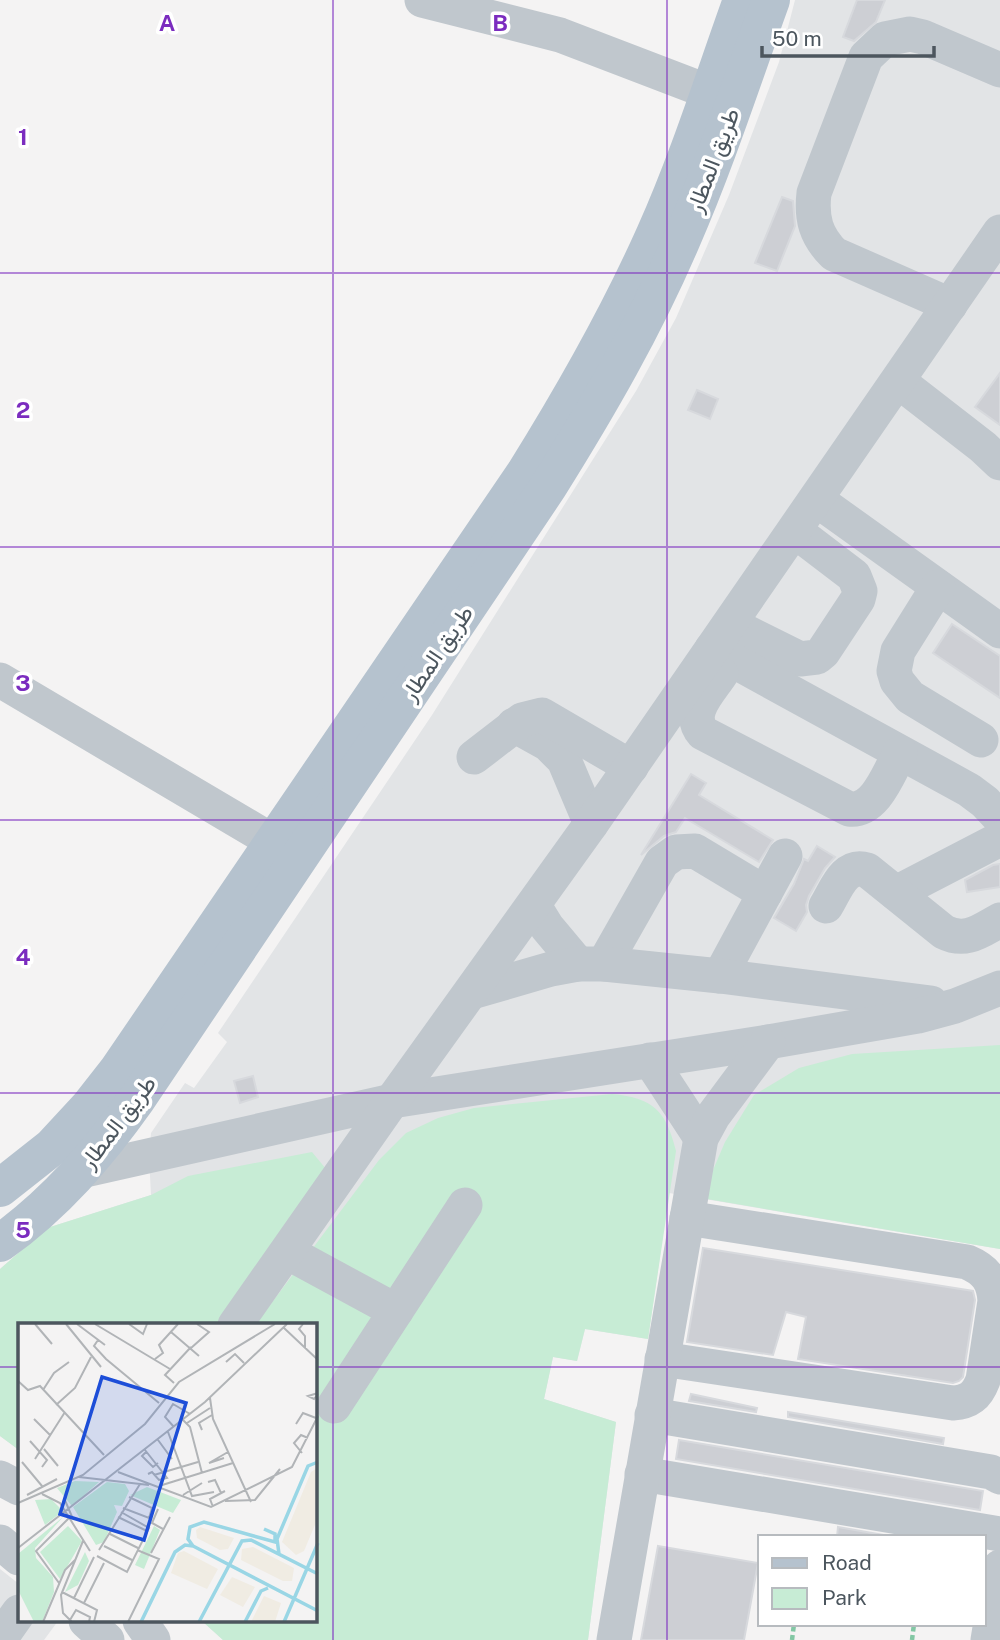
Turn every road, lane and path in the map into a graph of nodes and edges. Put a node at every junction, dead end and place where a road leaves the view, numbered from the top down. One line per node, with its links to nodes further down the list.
1 (422, 0): 5 (street)
2 (742, 0): 5 (main road, طريق المطار)
3 (771, 0): 42 (main road, طريق المطار)
4 (1000, 70): 7 (street)
5 (709, 92): 24 (main road, طريق المطار)
6 (1000, 232): 7 (street)
7 (950, 305): 8 (street)
8 (898, 381): 9 (street); 10 (street)
9 (1000, 463)
10 (817, 499): 11 (street); 12 (street)
11 (795, 531): 14 (street); 14 (street)
12 (938, 587): 13 (street); 16 (street)
13 (1000, 631)
14 (724, 644): 18 (street); 18 (street); 20 (street)
15 (0, 680): 24 (street)
16 (981, 740)
17 (564, 742): 19 (street); 20 (street); 22 (street)
18 (900, 752): 21 (street)
19 (474, 757)
20 (631, 767): 22 (street)
21 (995, 803)
22 (591, 824): 28 (street)
23 (1000, 839): 27 (street)
24 (274, 842): 41 (main road, طريق المطار)
25 (785, 856): 26 (street)
26 (765, 893): 31 (street); 32 (street)
27 (896, 893): 29 (street); 30 (street)
28 (534, 906): 31 (street); 34 (street)
29 (826, 906)
30 (1000, 920)
31 (591, 964): 32 (street); 34 (street)
32 (720, 975): 35 (street)
33 (1000, 988): 35 (street)
34 (472, 992): 39 (street)
35 (955, 1006): 36 (street); 37 (street)
36 (1000, 1013)
37 (768, 1042): 38 (street); 40 (street)
38 (650, 1060): 39 (street); 40 (street)
39 (392, 1101): 42 (street); 47 (street)
40 (701, 1139): 45 (street)
41 (52, 1147): 42 (main road); 43 (main road, طريق المطار)
42 (81, 1171): 46 (main road, طريق المطار)
43 (0, 1188)
44 (465, 1205): 48 (street)
45 (687, 1218): 50 (street); 50 (street)
46 (0, 1243)
47 (287, 1252): 48 (street); 49 (street)
48 (396, 1311): 51 (street)
49 (236, 1323)
50 (662, 1359): 52 (street)
51 (334, 1406)
52 (652, 1415): 55 (street); 56 (street)
53 (0, 1458): 54 (street)
54 (18, 1467)
55 (642, 1474): 61 (street); 71 (street)
56 (1000, 1477)
57 (0, 1478): 58 (street)
58 (18, 1487)
59 (0, 1499): 60 (street)
60 (18, 1508)
61 (1000, 1534)
62 (0, 1542): 63 (street)
63 (18, 1557)
64 (1000, 1567): 72 (street)
65 (18, 1613): 68 (street)
66 (87, 1622): 69 (street)
67 (141, 1622): 70 (street)
68 (0, 1639)
69 (107, 1640)
70 (153, 1640)
71 (614, 1640)
72 (988, 1640)

